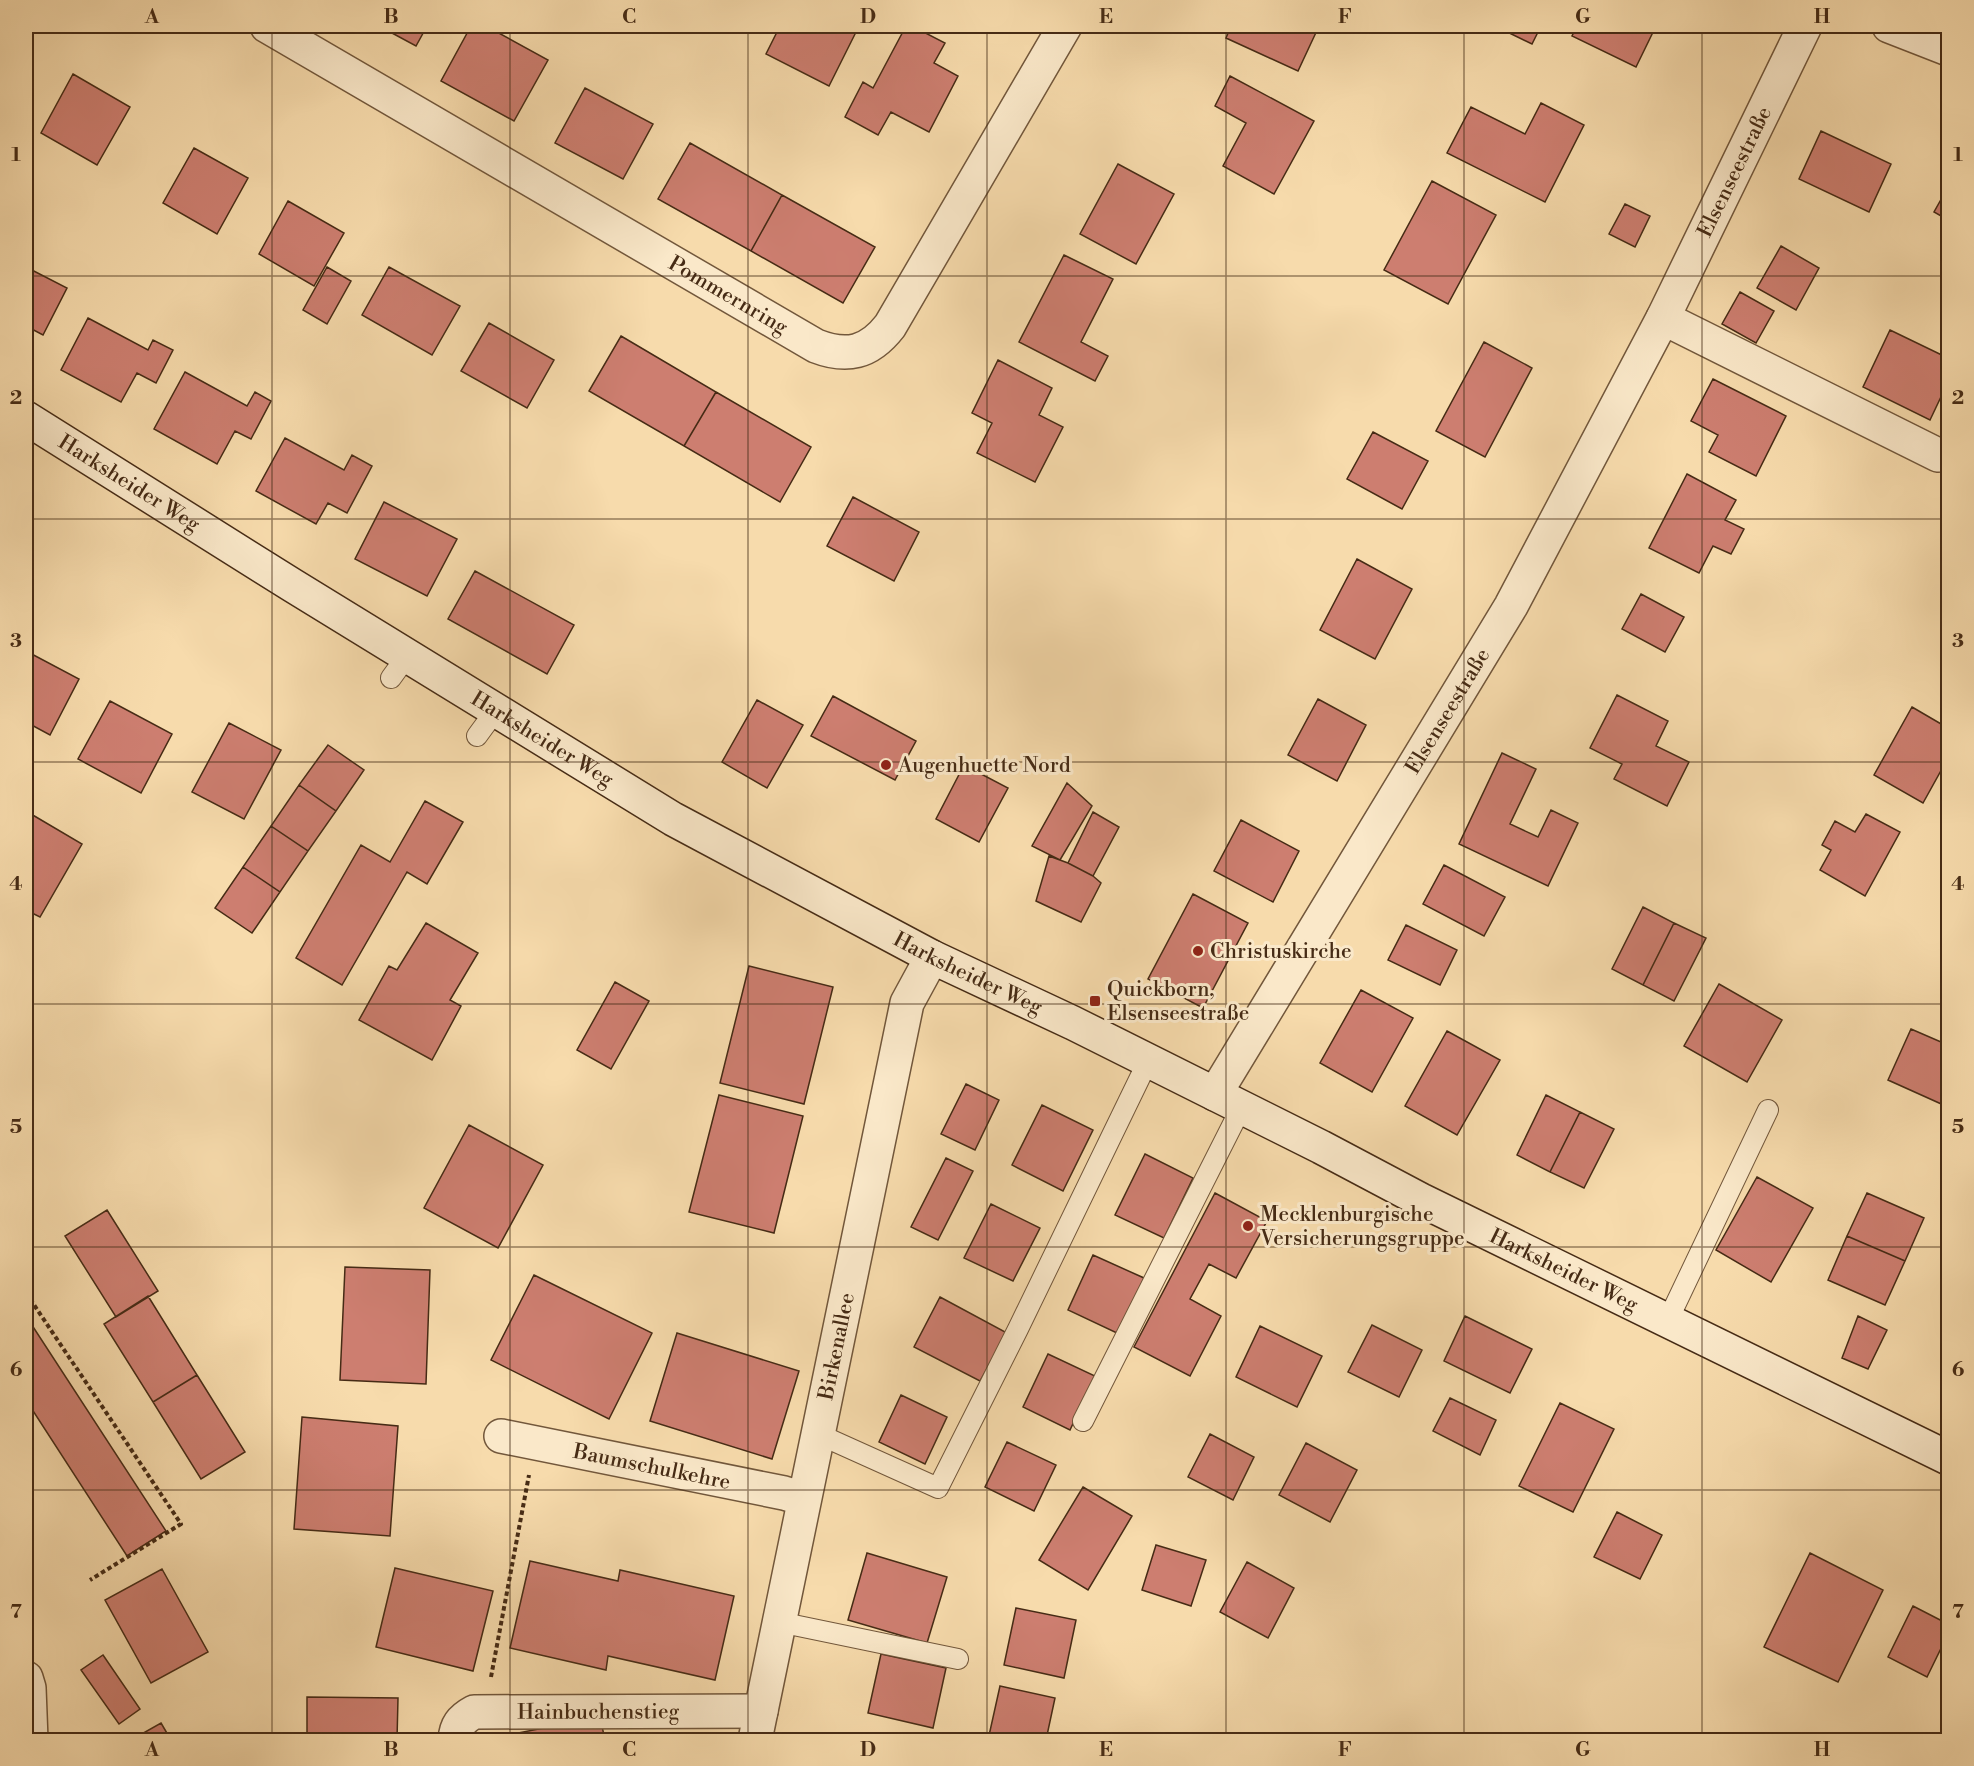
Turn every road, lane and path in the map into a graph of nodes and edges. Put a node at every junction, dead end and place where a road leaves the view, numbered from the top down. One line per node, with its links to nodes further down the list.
1 (267, 26): 2 (street, Pommernring)
2 (1065, 26)
3 (1805, 26): 6 (street, Elsenseestraße)
4 (1889, 26): 5 (street)
5 (1948, 49)
6 (1663, 318): 8 (street); 11 (street, Elsenseestraße)
7 (26, 418): 9 (street, Harksheider Weg)
8 (1938, 455)
9 (932, 957): 10 (street, Harksheider Weg); 16 (street, Birkenallee)
10 (1148, 1062): 11 (street, Harksheider Weg); 16 (lane)
11 (1228, 1101): 14 (street, Harksheider Weg); 15 (lane)
12 (1768, 1110): 14 (lane)
13 (26, 1293): 21 (path)
14 (1668, 1320): 19 (street, Harksheider Weg)
15 (1083, 1421)
16 (818, 1434): 20 (street, Birkenallee)
17 (501, 1436): 18 (street, Baumschulkehre)
18 (535, 1442): 20 (street, Baumschulkehre); 25 (path)
19 (1948, 1458)
20 (804, 1499): 22 (street, Birkenallee)
21 (90, 1580)
22 (779, 1622): 23 (lane); 26 (street, Birkenallee)
23 (958, 1659)
24 (26, 1678): 27 (street)
25 (484, 1712): 26 (street, Hainbuchenstieg); 28 (street, Hainbuchenstieg)
26 (758, 1726)
27 (31, 1740)
28 (455, 1740)

